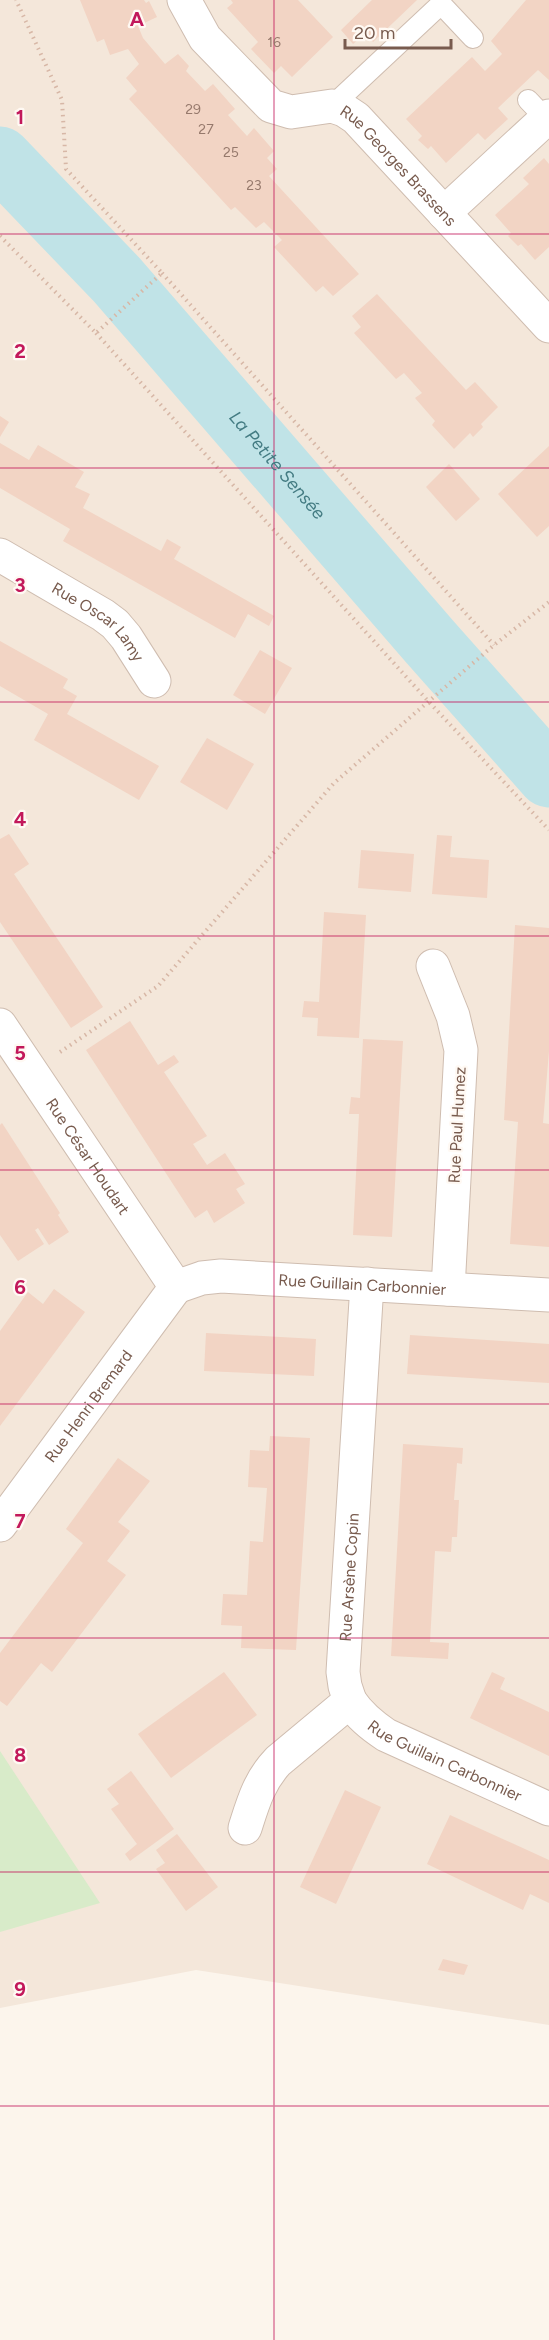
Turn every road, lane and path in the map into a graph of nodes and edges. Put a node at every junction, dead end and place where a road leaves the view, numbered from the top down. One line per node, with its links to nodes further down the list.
1 (16, 0): 9 (path)
2 (184, 0): 5 (street, Rue Georges Brassens)
3 (439, 2): 4 (lane); 5 (lane)
4 (473, 38)
5 (332, 106): 7 (street, Rue Georges Brassens)
6 (543, 115): 7 (street)
7 (444, 213): 10 (street, Rue Georges Brassens)
8 (0, 236): 11 (path)
9 (162, 273): 11 (path); 14 (path)
10 (549, 326)
11 (96, 333): 16 (path)
12 (0, 555): 15 (street, Rue Oscar Lamy)
13 (549, 602): 14 (path)
14 (494, 645): 16 (path)
15 (154, 681)
16 (428, 701): 17 (path); 20 (path)
17 (549, 830)
18 (433, 966): 23 (street, Rue Paul Humez)
19 (0, 1025): 20 (street, Rue César Houdart)
20 (31, 1072): 22 (street, Rue César Houdart)
21 (367, 1284): 22 (street, Rue Guillain Carbonnier); 23 (street, Rue Guillain Carbonnier); 26 (street, Rue Arsène Copin)
22 (176, 1287): 25 (street, Rue Henri Bremard)
23 (448, 1288): 24 (street, Rue Guillain Carbonnier)
24 (549, 1295)
25 (0, 1525)
26 (350, 1701): 27 (street, Rue Guillain Carbonnier); 28 (street)
27 (549, 1809)
28 (245, 1828)

